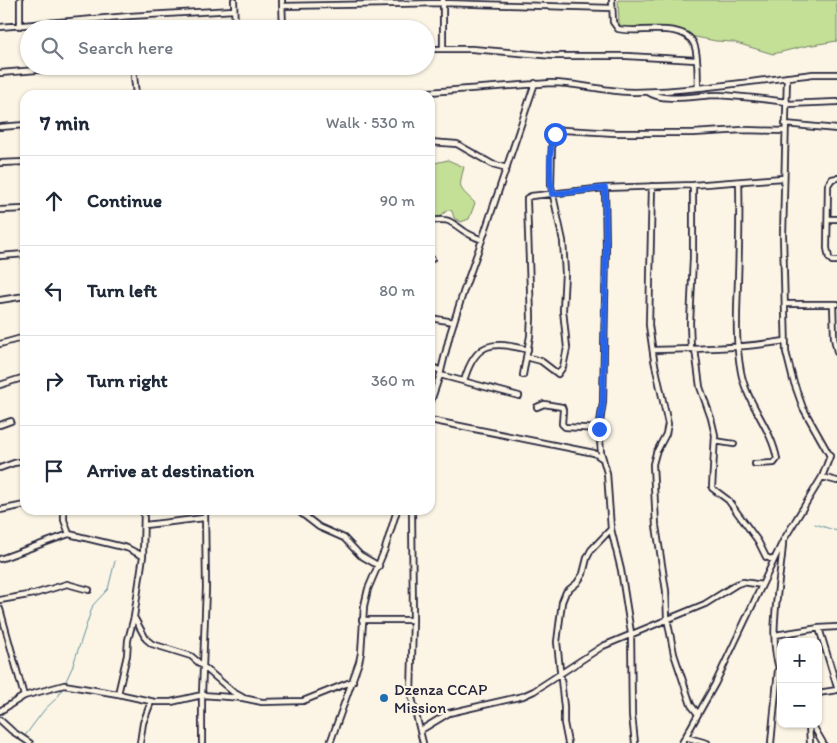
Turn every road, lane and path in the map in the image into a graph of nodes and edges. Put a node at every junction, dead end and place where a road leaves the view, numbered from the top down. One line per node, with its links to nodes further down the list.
1 (20, 0): 12 (street)
2 (234, 0): 8 (street)
3 (282, 0): 6 (street)
4 (612, 0): 7 (street)
5 (443, 2): 6 (street); 7 (street); 15 (street)
6 (282, 6): 11 (street)
7 (612, 8): 16 (street)
8 (234, 10): 9 (street); 10 (street)
9 (89, 20)
10 (235, 20)
11 (283, 20)
12 (20, 26): 13 (street)
13 (0, 27)
14 (435, 49): 15 (street)
15 (443, 49): 16 (street)
16 (696, 60): 23 (street)
17 (20, 71): 18 (street)
18 (0, 73)
19 (837, 74): 21 (street)
20 (134, 75): 24 (street)
21 (787, 77): 23 (street); 28 (street)
22 (535, 83): 25 (street); 26 (street); 37 (street)
23 (698, 87): 26 (street)
24 (135, 90)
25 (435, 91)
26 (647, 91): 28 (street)
27 (837, 102): 28 (street)
28 (787, 103): 29 (street)
29 (785, 124): 32 (street); 33 (street)
30 (20, 125): 31 (street)
31 (0, 127)
32 (837, 129)
33 (785, 131): 38 (street); 44 (street)
34 (435, 142): 37 (street)
35 (20, 162): 36 (street)
36 (0, 163)
37 (507, 168): 50 (street)
38 (783, 178): 40 (street); 56 (street)
39 (837, 178): 47 (street)
40 (739, 182): 41 (street); 63 (street)
41 (693, 185): 42 (street); 64 (street)
42 (652, 186): 43 (street); 66 (street)
43 (605, 188): 44 (street); 81 (street)
44 (552, 194): 65 (street); 68 (street)
45 (20, 209): 46 (street)
46 (0, 210)
47 (828, 219): 48 (street); 53 (street)
48 (837, 219)
49 (435, 221): 50 (street)
50 (482, 240): 59 (street)
51 (20, 254): 52 (street)
52 (0, 256)
53 (837, 261)
54 (20, 297): 55 (street)
55 (0, 300)
56 (785, 304): 57 (street); 61 (street)
57 (835, 304): 67 (street)
58 (435, 319): 59 (street)
59 (454, 322): 70 (street)
60 (20, 338): 62 (street)
61 (785, 341): 63 (street); 88 (street)
62 (0, 344)
63 (738, 347): 64 (street); 86 (street)
64 (693, 349): 66 (street); 82 (street)
65 (528, 350): 68 (street); 73 (street)
66 (653, 350): 112 (street)
67 (837, 352)
68 (526, 356): 71 (street)
69 (435, 370): 70 (street)
70 (440, 373): 73 (street); 75 (street)
71 (523, 375)
72 (20, 379): 74 (street)
73 (464, 381): 76 (street)
74 (0, 385)
75 (435, 388)
76 (519, 396)
77 (537, 407): 81 (street)
78 (11, 421): 80 (street)
79 (435, 421): 84 (street)
80 (0, 425)
81 (599, 429): 84 (street)
82 (715, 441): 83 (street); 105 (street)
83 (734, 444)
84 (604, 460): 100 (street)
85 (20, 462): 87 (street)
86 (755, 464)
87 (0, 468)
88 (822, 477): 89 (street); 102 (street)
89 (837, 481)
90 (20, 506): 91 (street)
91 (0, 510)
92 (64, 515): 101 (street)
93 (144, 515): 99 (street)
94 (204, 515): 98 (street)
95 (303, 515): 106 (street)
96 (395, 515): 106 (street)
97 (412, 515): 114 (street)
98 (204, 518): 99 (street); 120 (street)
99 (145, 526): 103 (street)
100 (611, 529): 117 (street); 121 (street)
101 (69, 534): 103 (street); 104 (street)
102 (783, 541): 105 (street); 118 (street)
103 (144, 556): 111 (street)
104 (0, 559)
105 (773, 560): 107 (street)
106 (379, 566): 113 (street)
107 (762, 585): 112 (street); 132 (street)
108 (89, 590): 109 (street)
109 (0, 600)
110 (0, 608): 128 (street)
111 (134, 617): 120 (street); 126 (street)
112 (668, 618): 117 (street); 132 (street)
113 (362, 620): 114 (street); 122 (street)
114 (413, 620): 136 (street)
115 (819, 628): 116 (street); 118 (street); 124 (street)
116 (837, 628)
117 (631, 633): 121 (street); 144 (street)
118 (775, 635): 119 (street)
119 (777, 649)
120 (202, 666): 127 (street); 129 (street)
121 (561, 673): 136 (street); 143 (street)
122 (353, 681): 129 (street); 141 (street)
123 (779, 683): 147 (street)
124 (837, 689): 125 (street)
125 (822, 692)
126 (118, 694): 128 (street); 130 (street)
127 (202, 695): 129 (street); 130 (street); 140 (street)
128 (24, 696): 131 (street)
129 (243, 698)
130 (151, 702): 139 (street)
131 (0, 711)
132 (698, 714): 137 (street)
133 (1, 719): 138 (street)
134 (810, 728): 148 (street)
135 (813, 728): 149 (street)
136 (421, 730): 142 (street)
137 (685, 737): 145 (street); 146 (street)
138 (30, 743)
139 (140, 743)
140 (202, 743)
141 (330, 743)
142 (423, 743)
143 (568, 743)
144 (634, 743)
145 (682, 743)
146 (707, 743)
147 (772, 743)
148 (810, 743)
149 (823, 743)

